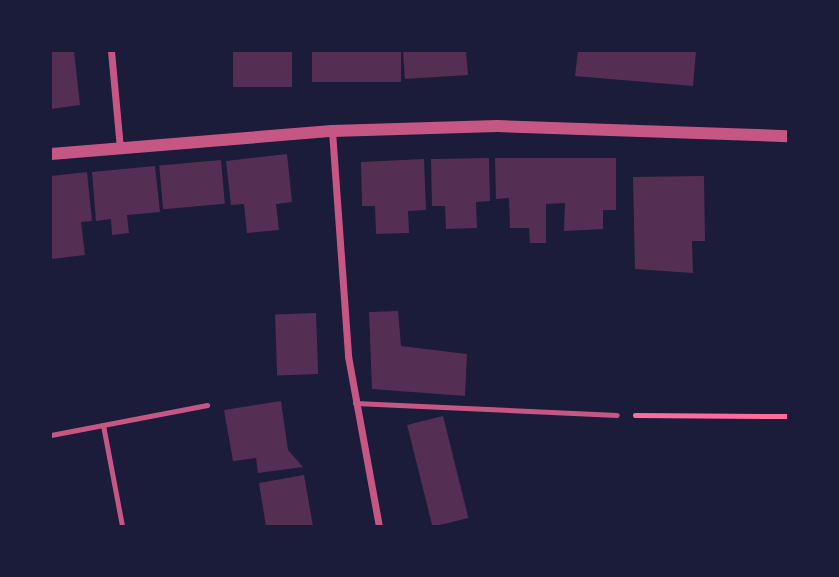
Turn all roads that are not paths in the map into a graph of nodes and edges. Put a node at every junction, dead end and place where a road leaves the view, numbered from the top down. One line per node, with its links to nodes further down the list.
1 (111, 51): 4 (street)
2 (332, 131): 3 (street); 4 (street); 6 (street)
3 (788, 136)
4 (120, 148): 5 (street)
5 (51, 154)
6 (355, 403): 8 (lane); 12 (street)
7 (207, 405): 9 (lane)
8 (617, 415)
9 (103, 425): 10 (lane); 11 (lane)
10 (51, 435)
11 (122, 526)
12 (379, 526)

